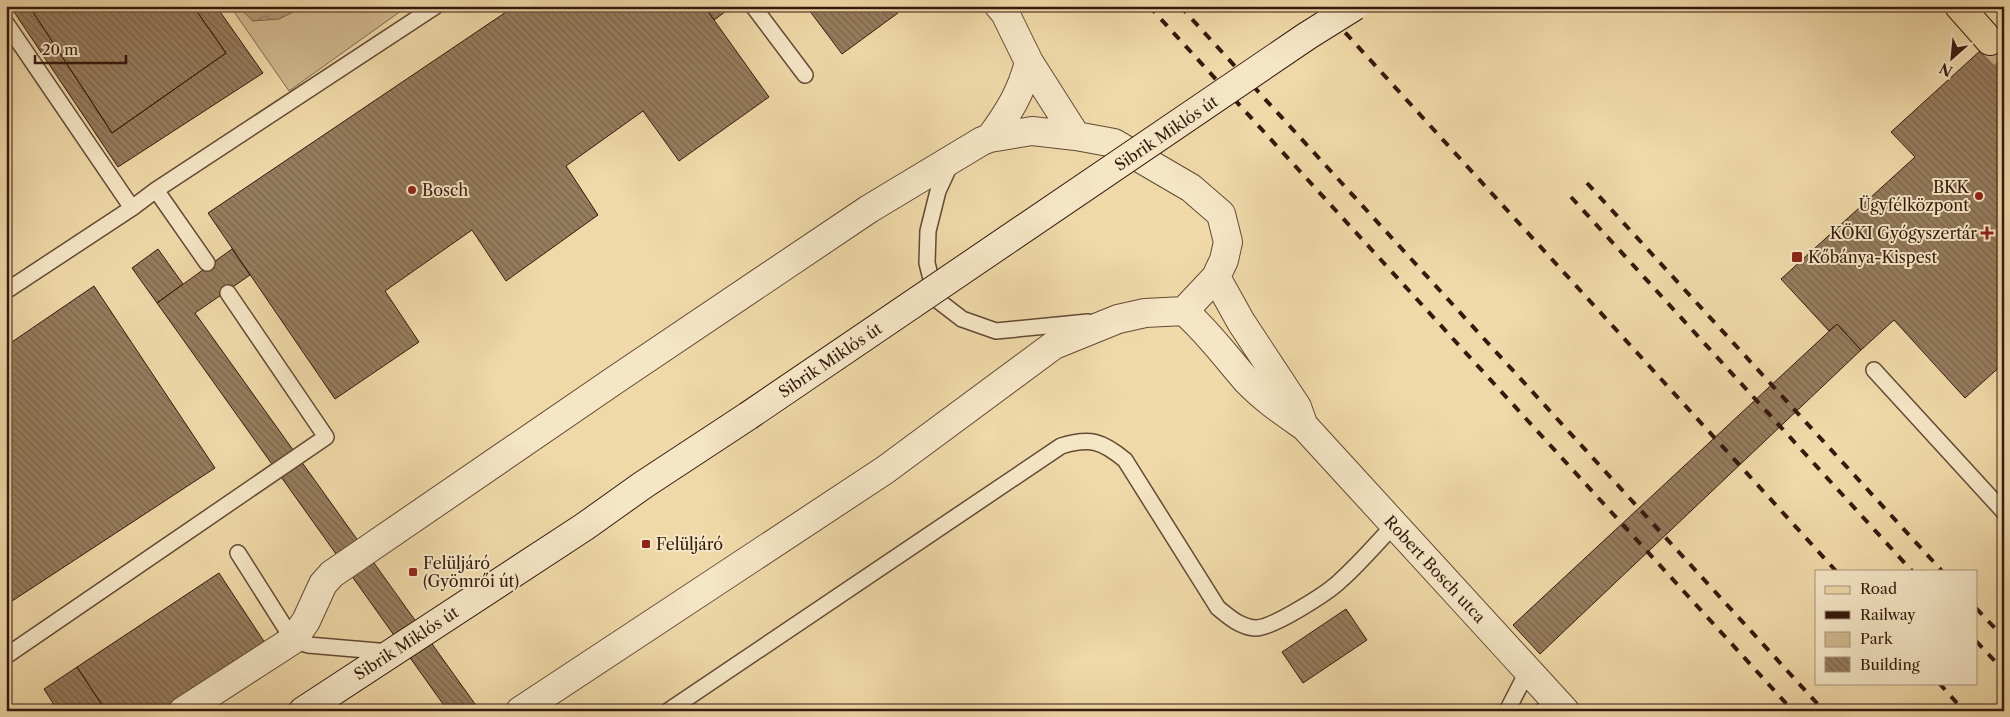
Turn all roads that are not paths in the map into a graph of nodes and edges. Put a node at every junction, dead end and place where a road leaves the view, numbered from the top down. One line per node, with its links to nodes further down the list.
1 (436, 6): 13 (lane)
2 (753, 6): 9 (lane)
3 (999, 6): 8 (street)
4 (1355, 6): 27 (street, Sibrik Miklós út, bridge)
5 (1959, 6): 7 (main road)
6 (6, 22): 14 (lane)
7 (1990, 41)
8 (1029, 62): 10 (street); 11 (street)
9 (805, 75)
10 (1076, 136): 11 (street); 16 (street)
11 (990, 138): 12 (street)
12 (953, 160): 20 (lane); 26 (street)
13 (156, 190): 14 (lane); 15 (lane)
14 (132, 208): 17 (lane)
15 (207, 263)
16 (1216, 277): 19 (street); 22 (street, Robert Bosch utca)
17 (6, 291)
18 (228, 293): 28 (lane)
19 (1184, 312): 20 (street); 22 (street, Robert Bosch utca)
20 (1118, 319): 33 (street)
21 (1874, 370): 23 (lane)
22 (1305, 427): 24 (street, Robert Bosch utca)
23 (2004, 512)
24 (1394, 525): 29 (street, Robert Bosch utca); 34 (lane)
25 (238, 553): 26 (lane)
26 (293, 640): 27 (lane); 31 (street)
27 (392, 652): 32 (street, Sibrik Miklós út)
28 (6, 656)
29 (1528, 670): 30 (street, Robert Bosch utca); 35 (lane)
30 (1555, 708)
31 (183, 711)
32 (304, 711)
33 (520, 711)
34 (668, 711)
35 (1507, 711)

